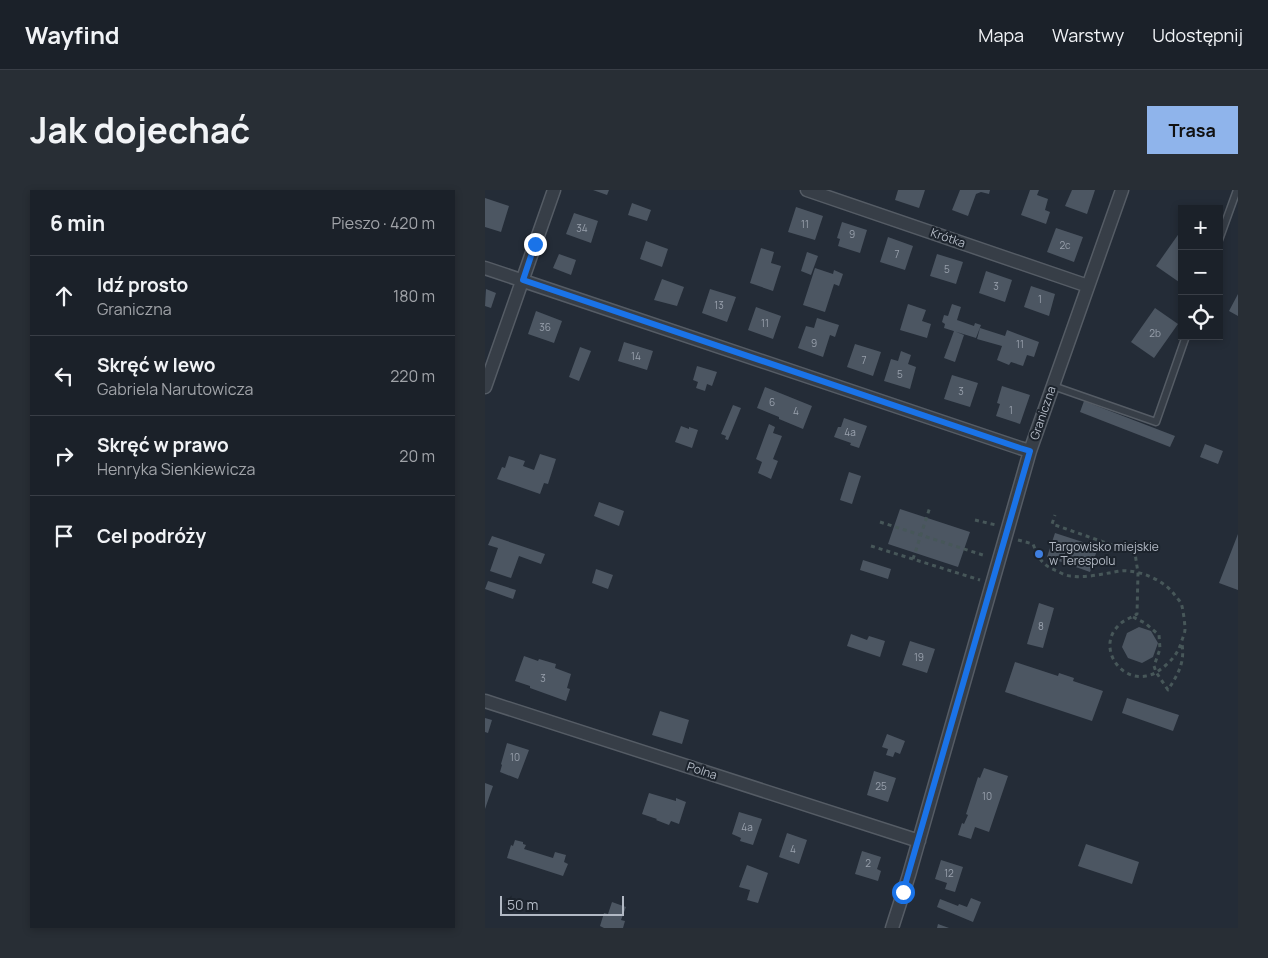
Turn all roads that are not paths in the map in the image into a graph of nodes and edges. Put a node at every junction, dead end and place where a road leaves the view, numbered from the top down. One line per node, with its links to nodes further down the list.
1 (554, 190): 7 (street)
2 (807, 190): 8 (street, Krótka)
3 (1122, 190): 8 (street, Graniczna)
4 (1237, 190): 5 (lane)
5 (1223, 229)
6 (485, 268): 7 (street)
7 (523, 280): 11 (street); 12 (street)
8 (1088, 286): 10 (street, Graniczna)
9 (1185, 340): 10 (lane)
10 (1053, 386): 12 (street, Graniczna)
11 (485, 387)
12 (1030, 451): 14 (street, Graniczna)
13 (485, 701): 14 (street, Polna)
14 (919, 841): 15 (street, Graniczna)
15 (892, 928)

